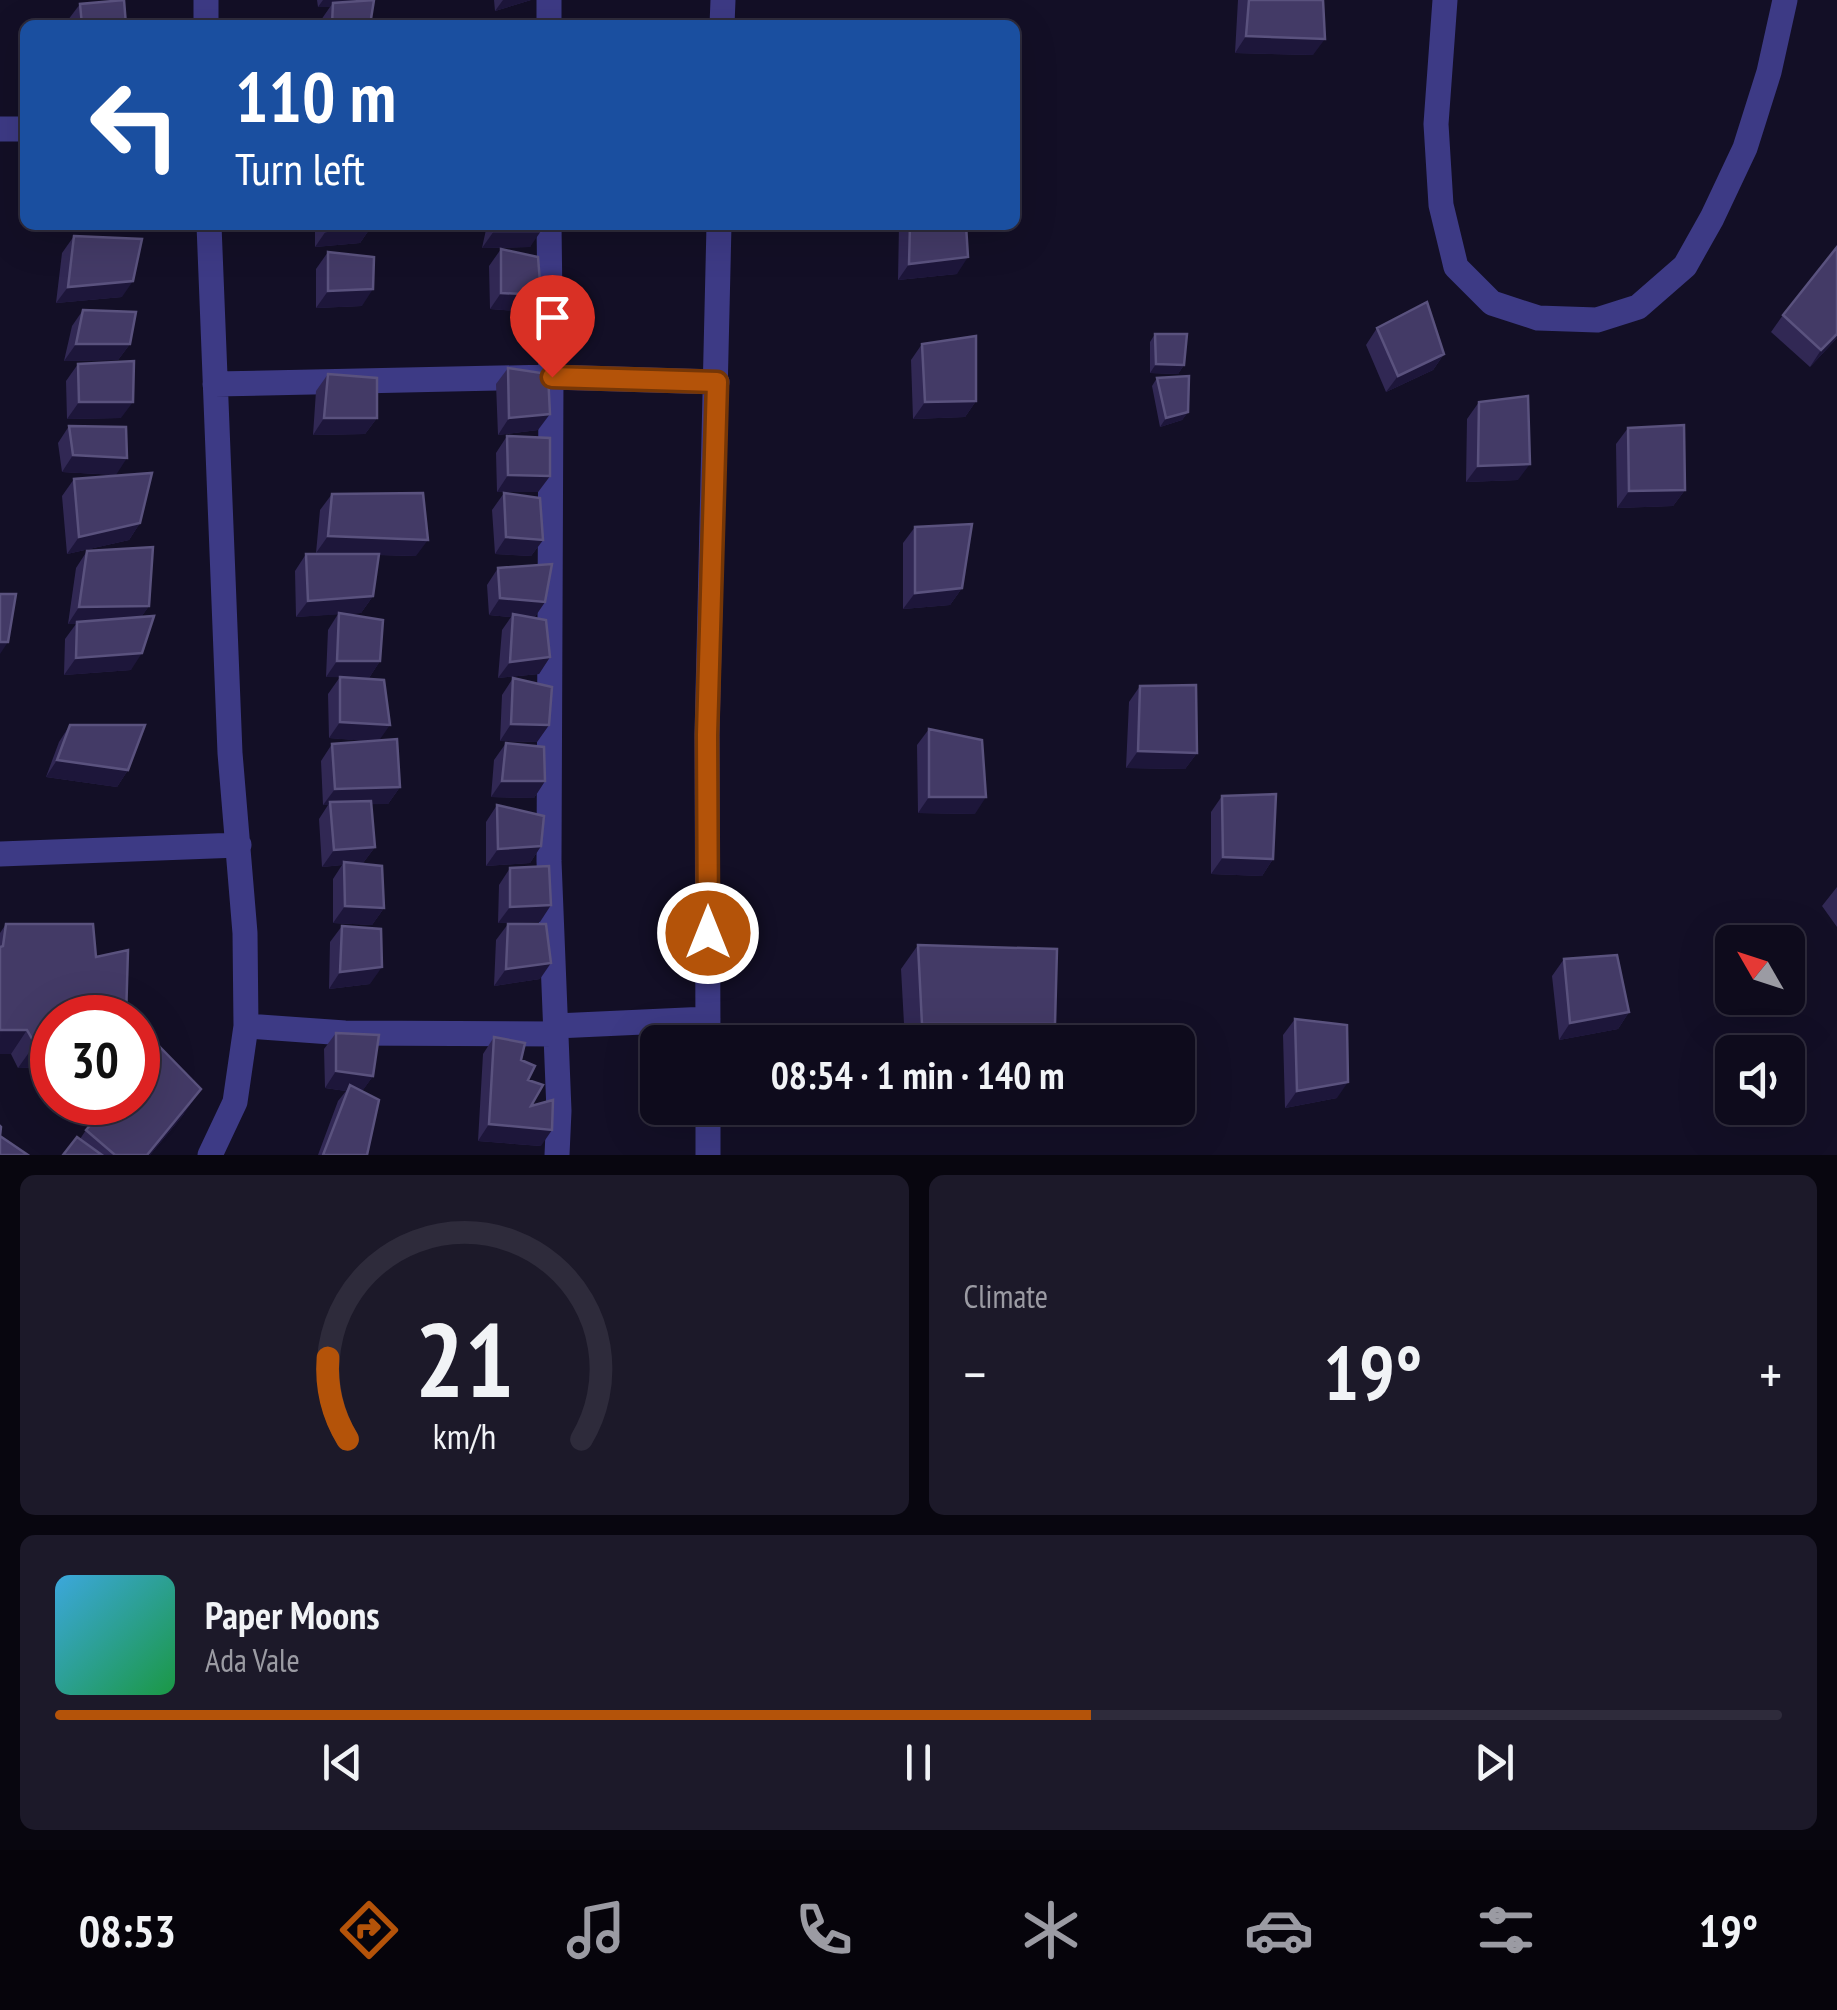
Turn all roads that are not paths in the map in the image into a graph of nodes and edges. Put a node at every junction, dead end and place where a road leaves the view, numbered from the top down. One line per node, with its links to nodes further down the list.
1 (1445, 0): 2 (street)
2 (1785, 0)
3 (209, 230): 8 (street)
4 (549, 230): 6 (street)
5 (720, 230): 7 (street)
6 (552, 377): 7 (street); 8 (street); 13 (street)
7 (717, 382): 11 (street)
8 (215, 384): 9 (street)
9 (239, 845): 10 (street); 12 (street)
10 (0, 854)
11 (708, 1025)
12 (246, 1026): 13 (street); 16 (street)
13 (556, 1030): 14 (street); 17 (street)
14 (640, 1031)
15 (708, 1125): 18 (street)
16 (210, 1155)
17 (558, 1155)
18 (708, 1155)

